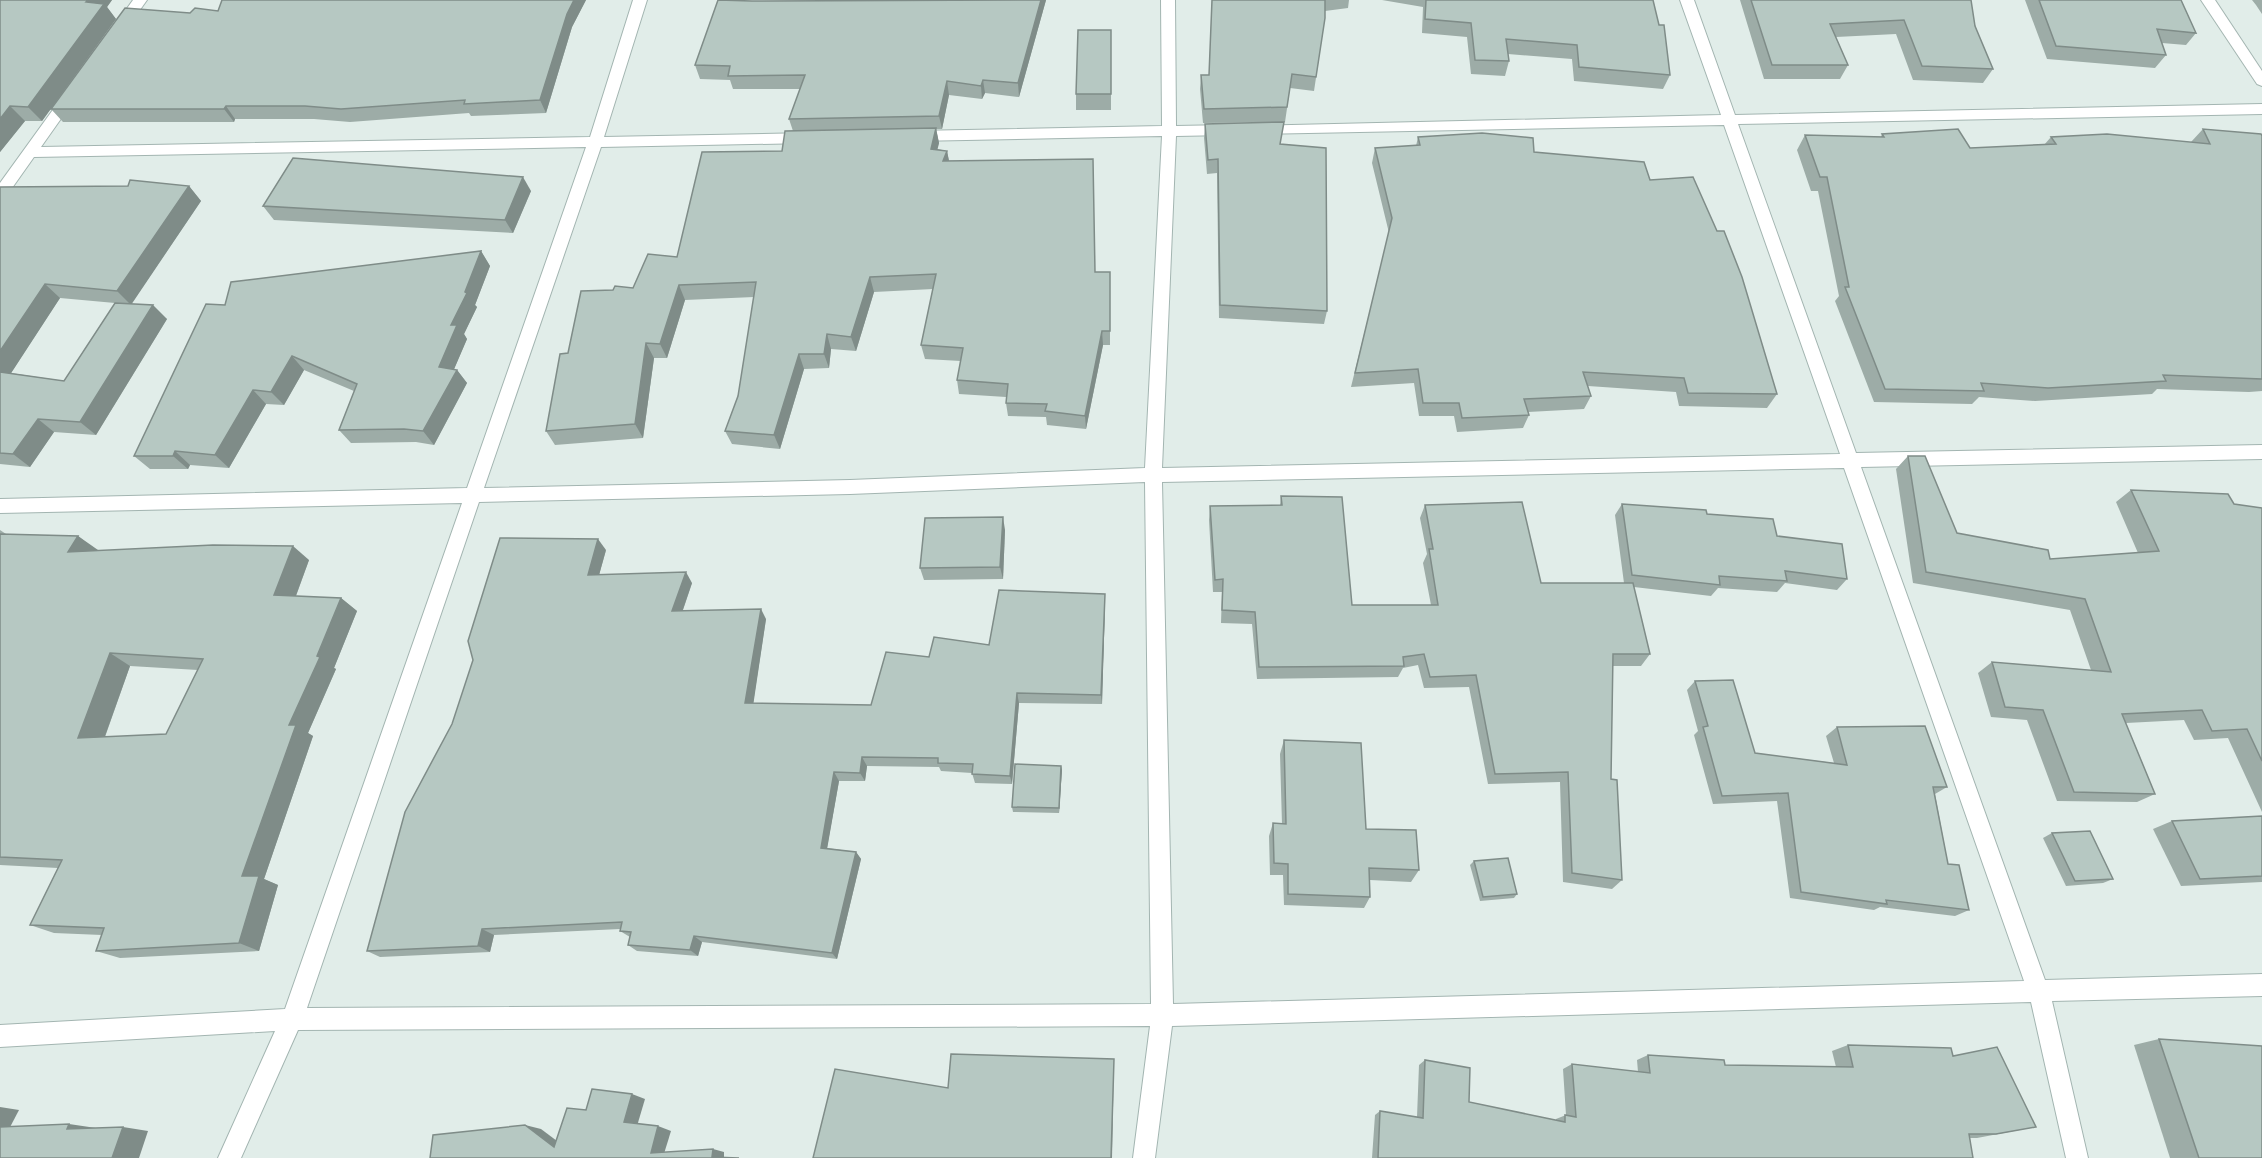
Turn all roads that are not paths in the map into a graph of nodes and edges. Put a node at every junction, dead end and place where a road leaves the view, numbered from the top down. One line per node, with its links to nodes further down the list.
1 (140, 0): 6 (street)
2 (640, 0): 14 (street)
3 (1168, 0): 11 (street)
4 (1687, 0): 10 (street)
5 (2208, 0): 7 (street)
6 (112, 38)
7 (2262, 81)
8 (78, 85): 15 (street)
9 (2262, 109): 10 (street)
10 (1728, 120): 11 (street); 18 (street)
11 (1169, 131): 12 (street); 19 (street)
12 (894, 136)
13 (822, 138): 14 (street)
14 (595, 143): 15 (street); 20 (street)
15 (29, 152): 16 (street)
16 (0, 194)
17 (2262, 452): 18 (street)
18 (1850, 461): 19 (street); 23 (street)
19 (1153, 475): 20 (street); 24 (street)
20 (474, 495): 21 (street); 25 (street)
21 (0, 506)
22 (2262, 985): 23 (street)
23 (2039, 992): 24 (street); 29 (street)
24 (1162, 1014): 25 (street); 28 (street)
25 (292, 1019): 26 (street); 27 (street)
26 (0, 1036)
27 (229, 1158)
28 (1144, 1158)
29 (2077, 1158)

